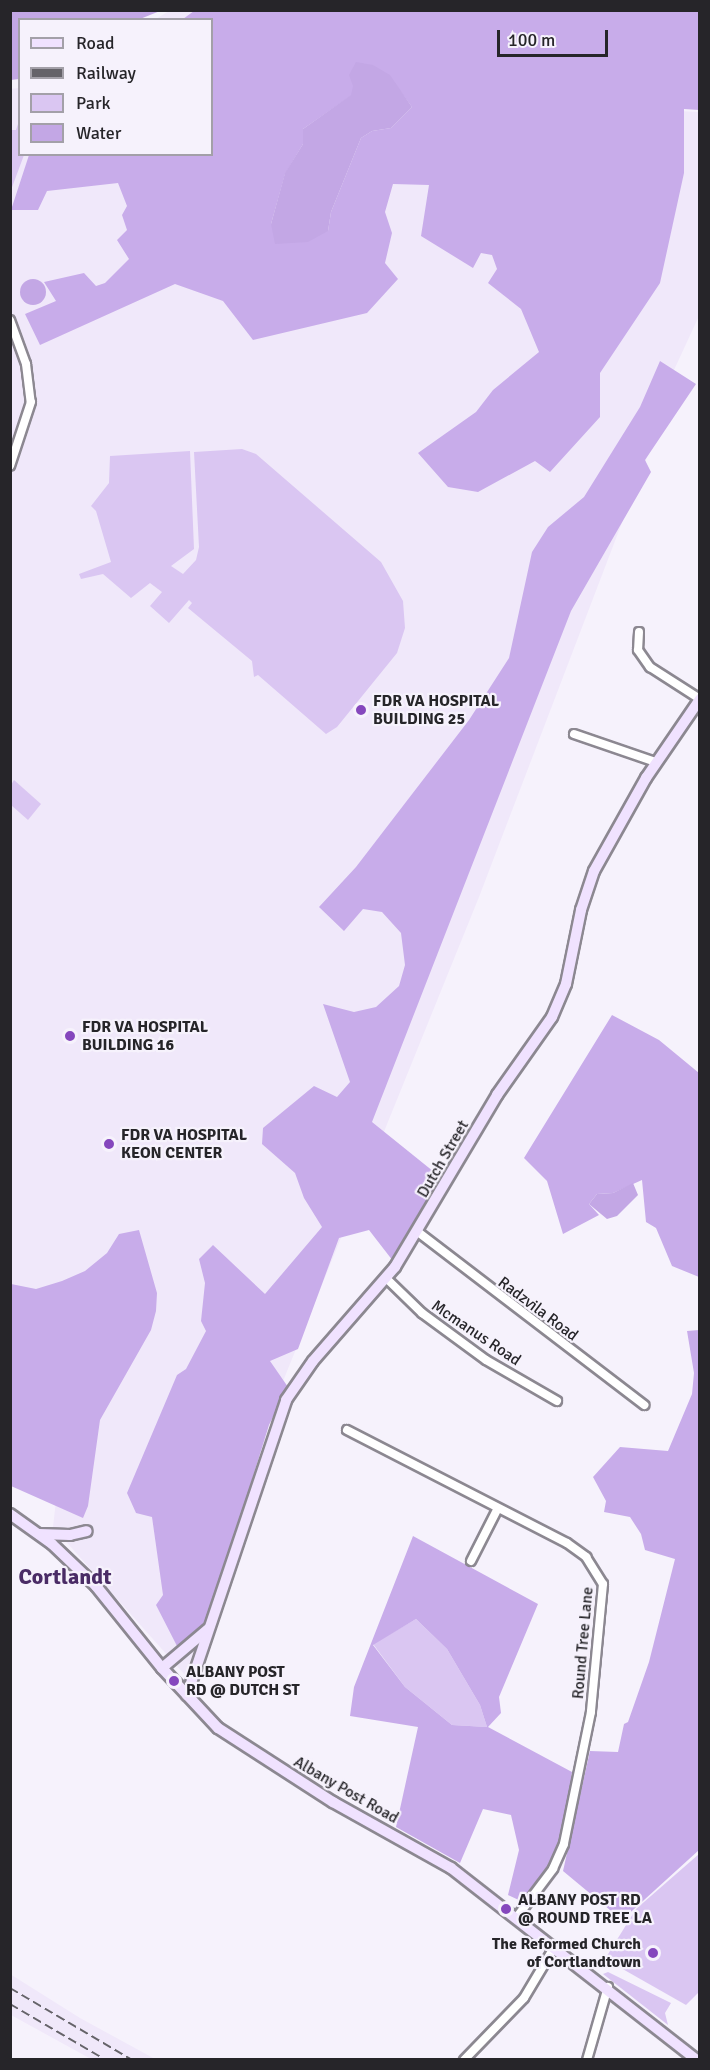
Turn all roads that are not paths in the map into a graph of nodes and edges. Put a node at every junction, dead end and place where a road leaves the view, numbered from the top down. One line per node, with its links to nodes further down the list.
1 (10, 320): 2 (street)
2 (10, 466)
3 (639, 632): 4 (street)
4 (699, 699): 6 (street, Dutch Street)
5 (574, 734): 6 (street)
6 (656, 762): 7 (street, Dutch Street)
7 (418, 1232): 8 (street, Dutch Street); 10 (street, Radzvila Road)
8 (387, 1279): 9 (street, Mcmanus Road); 17 (street, Dutch Street)
9 (557, 1401)
10 (644, 1405)
11 (347, 1430): 12 (street, Round Tree Lane)
12 (498, 1508): 16 (street); 20 (street, Round Tree Lane)
13 (10, 1514): 15 (street, Albany Post Road)
14 (87, 1531): 15 (street)
15 (39, 1534): 18 (street, Albany Post Road)
16 (471, 1561)
17 (208, 1629): 18 (street); 19 (street, Dutch Street)
18 (162, 1668): 19 (street, Albany Post Road)
19 (187, 1695): 20 (street, Albany Post Road)
20 (517, 1917): 21 (street, Albany Post Road)
21 (555, 1946): 22 (street, Albany Post Road); 23 (street)
22 (608, 1987): 24 (street); 25 (street, Albany Post Road)
23 (464, 2060)
24 (587, 2060)
25 (697, 2060)

